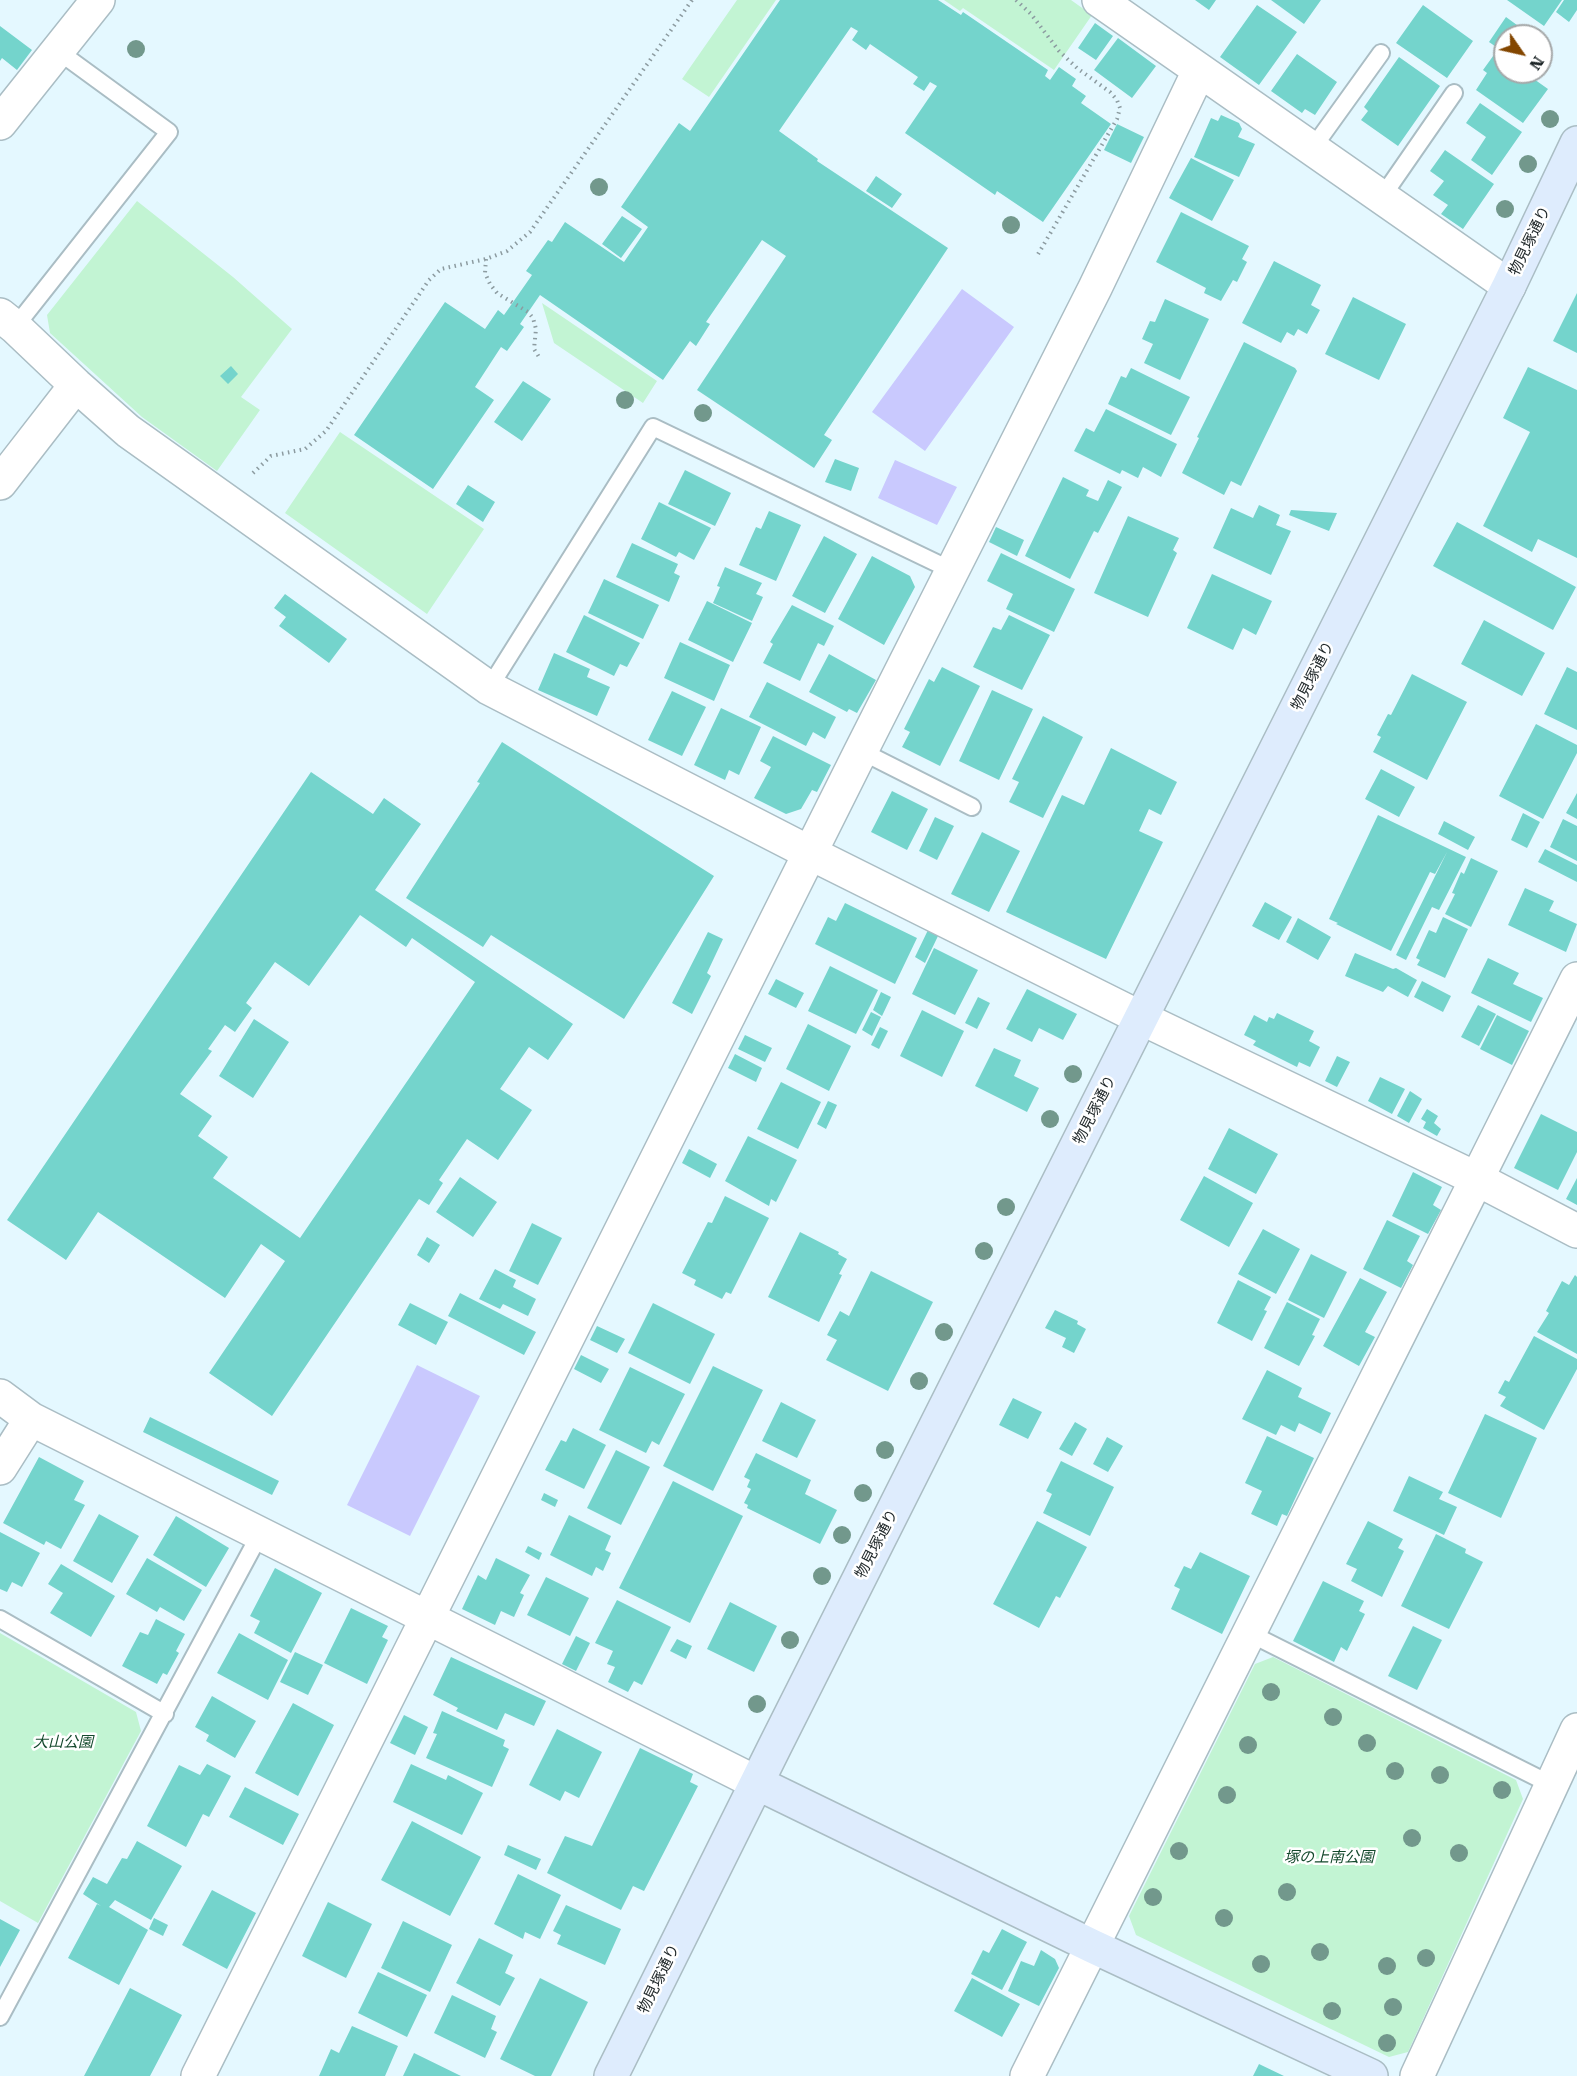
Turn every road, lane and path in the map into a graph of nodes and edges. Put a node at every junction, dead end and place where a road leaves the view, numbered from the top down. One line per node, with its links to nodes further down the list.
1 (98, 0): 5 (street)
2 (693, 0): 14 (path)
3 (1016, 0): 13 (path)
4 (1099, 0): 7 (street)
5 (58, 51): 9 (street); 16 (lane)
6 (1381, 53): 11 (lane)
7 (1199, 71): 11 (street); 21 (street)
8 (1454, 93): 12 (lane)
9 (0, 123)
10 (1577, 143): 15 (street, 物見塚通り)
11 (1312, 149): 12 (street)
12 (1382, 197): 15 (street)
13 (1037, 256)
14 (486, 259): 17 (path); 20 (path)
15 (1509, 286): 27 (street, 物見塚通り)
16 (8, 321): 18 (street)
17 (539, 357)
18 (76, 385): 19 (street); 20 (street)
19 (0, 483)
20 (231, 504): 22 (street)
21 (951, 570): 22 (lane); 23 (street)
22 (489, 688): 25 (street)
23 (861, 751): 24 (lane); 25 (street)
24 (972, 807)
25 (810, 853): 27 (street); 34 (street)
26 (1577, 979): 28 (street)
27 (1141, 1018): 28 (street); 39 (street, 物見塚通り)
28 (1477, 1179): 29 (street); 36 (street)
29 (1577, 1231)
30 (0, 1396): 31 (street)
31 (30, 1419): 32 (street); 33 (street)
32 (0, 1468)
33 (260, 1534): 34 (street); 37 (lane)
34 (427, 1618): 39 (street); 43 (street)
35 (0, 1619): 37 (lane)
36 (1249, 1633): 40 (lane); 41 (street)
37 (165, 1714): 42 (lane)
38 (1577, 1730): 40 (street)
39 (757, 1783): 41 (street); 44 (street, 物見塚通り)
40 (1552, 1785): 47 (street)
41 (1092, 1946): 45 (street); 46 (street)
42 (0, 2017)
43 (198, 2076)
44 (611, 2076)
45 (1027, 2076)
46 (1371, 2076)
47 (1417, 2076)

